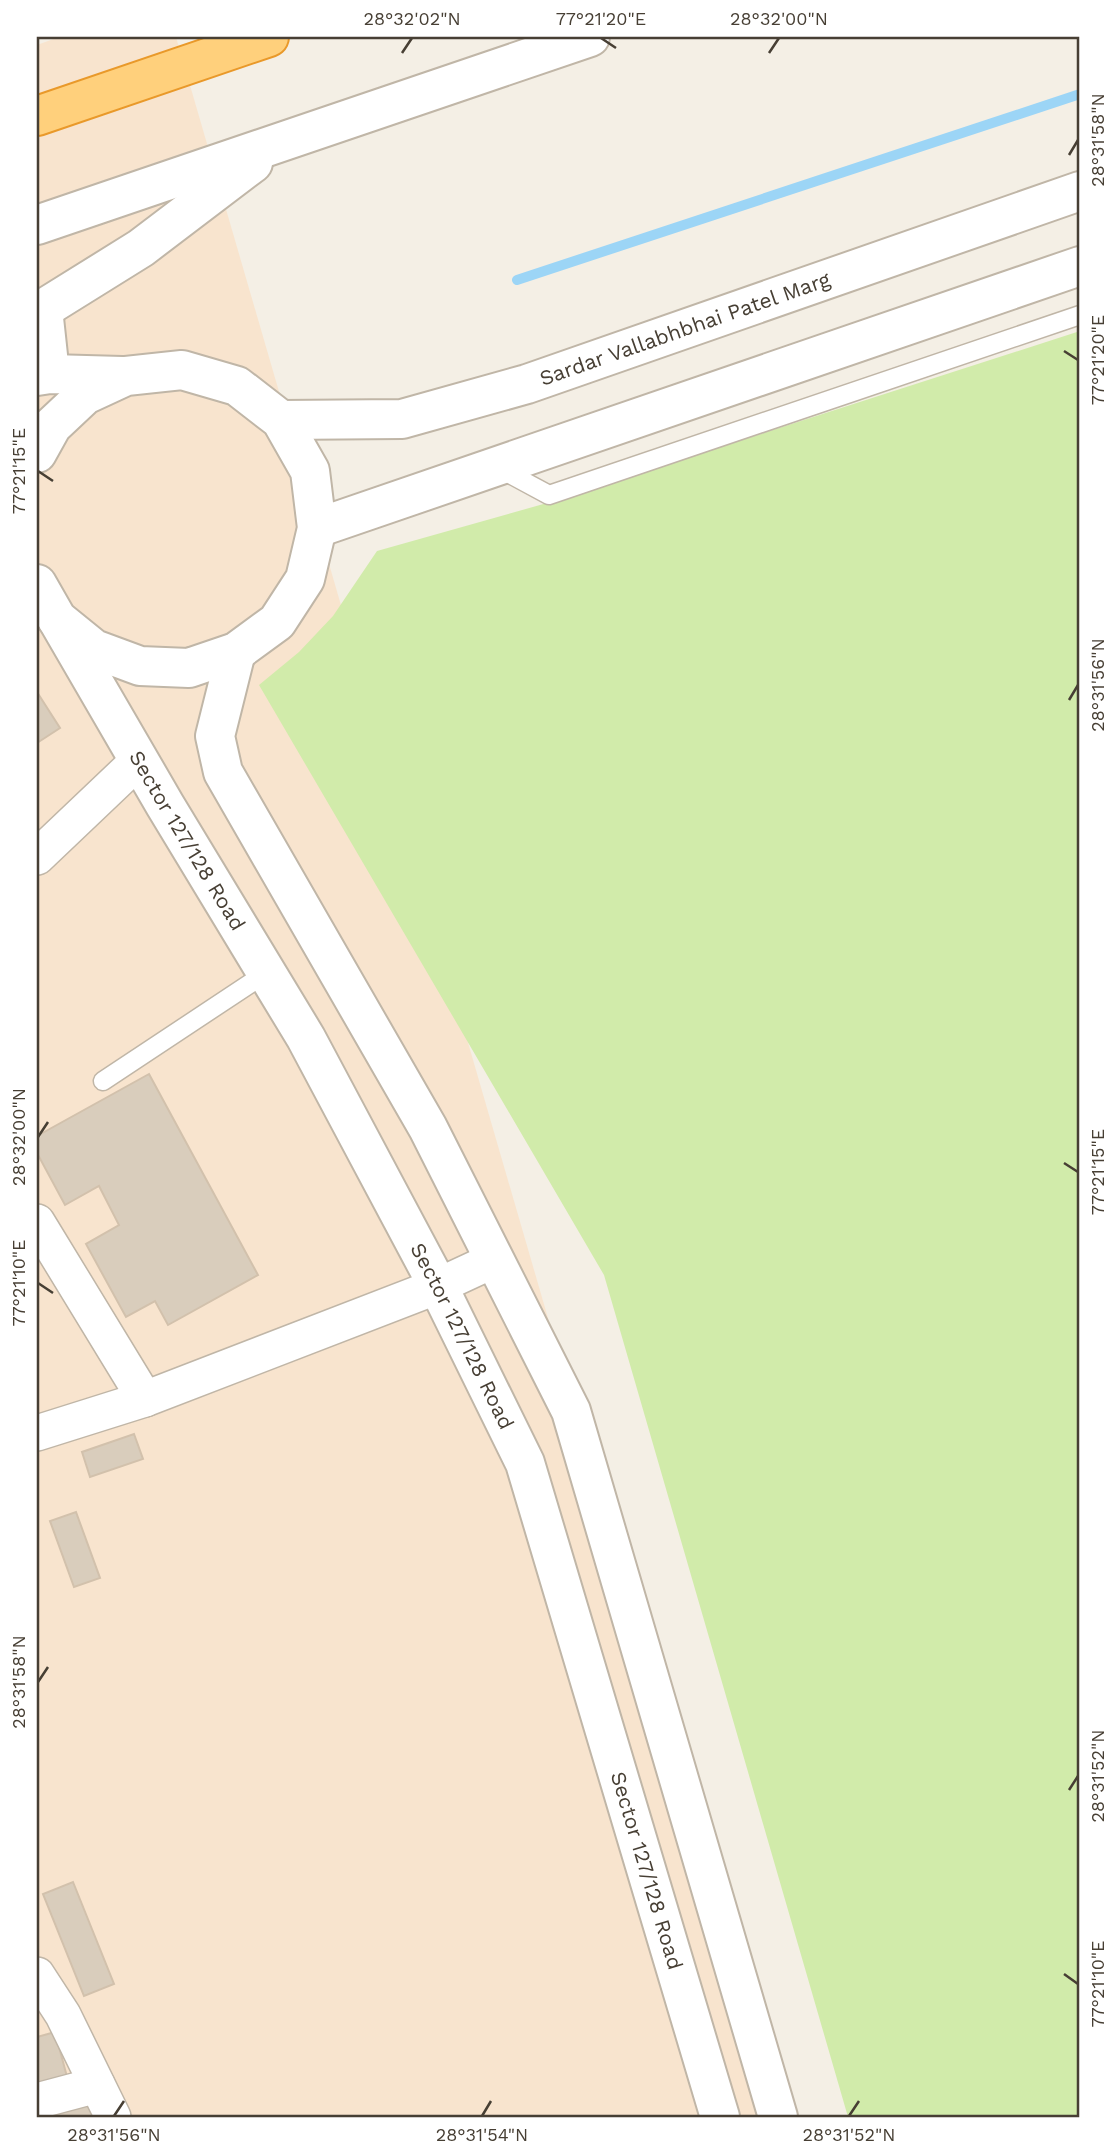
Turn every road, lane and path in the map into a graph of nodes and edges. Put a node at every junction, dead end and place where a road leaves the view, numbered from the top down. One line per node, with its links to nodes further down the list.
1 (269, 37): 3 (highway)
2 (590, 37): 4 (street)
3 (37, 116)
4 (283, 141): 6 (street); 8 (street)
5 (1080, 191): 12 (street, Sardar Vallabhbhai Patel Marg)
6 (37, 225)
7 (1080, 265): 14 (street)
8 (40, 310): 10 (street)
9 (1080, 315): 14 (lane)
10 (43, 375): 11 (street)
11 (126, 376): 12 (street); 13 (street)
12 (281, 420): 15 (street)
13 (37, 453)
14 (498, 467): 15 (street)
15 (317, 528): 18 (street)
16 (37, 584): 17 (street, Sector 127/128 Road)
17 (57, 618): 18 (street); 19 (street, Sector 127/128 Road)
18 (236, 652): 24 (street)
19 (139, 760): 20 (street); 21 (street, Sector 127/128 Road)
20 (37, 857)
21 (266, 973): 22 (lane); 25 (street, Sector 127/128 Road)
22 (103, 1081)
23 (37, 1222): 26 (street)
24 (494, 1260): 25 (street); 34 (street)
25 (438, 1286): 26 (street); 33 (street, Sector 127/128 Road)
26 (145, 1399): 27 (street)
27 (37, 1433)
28 (37, 1975): 29 (street)
29 (50, 2018): 30 (street)
30 (97, 2085): 31 (street); 32 (street)
31 (37, 2101)
32 (113, 2117)
33 (720, 2117)
34 (778, 2117)

